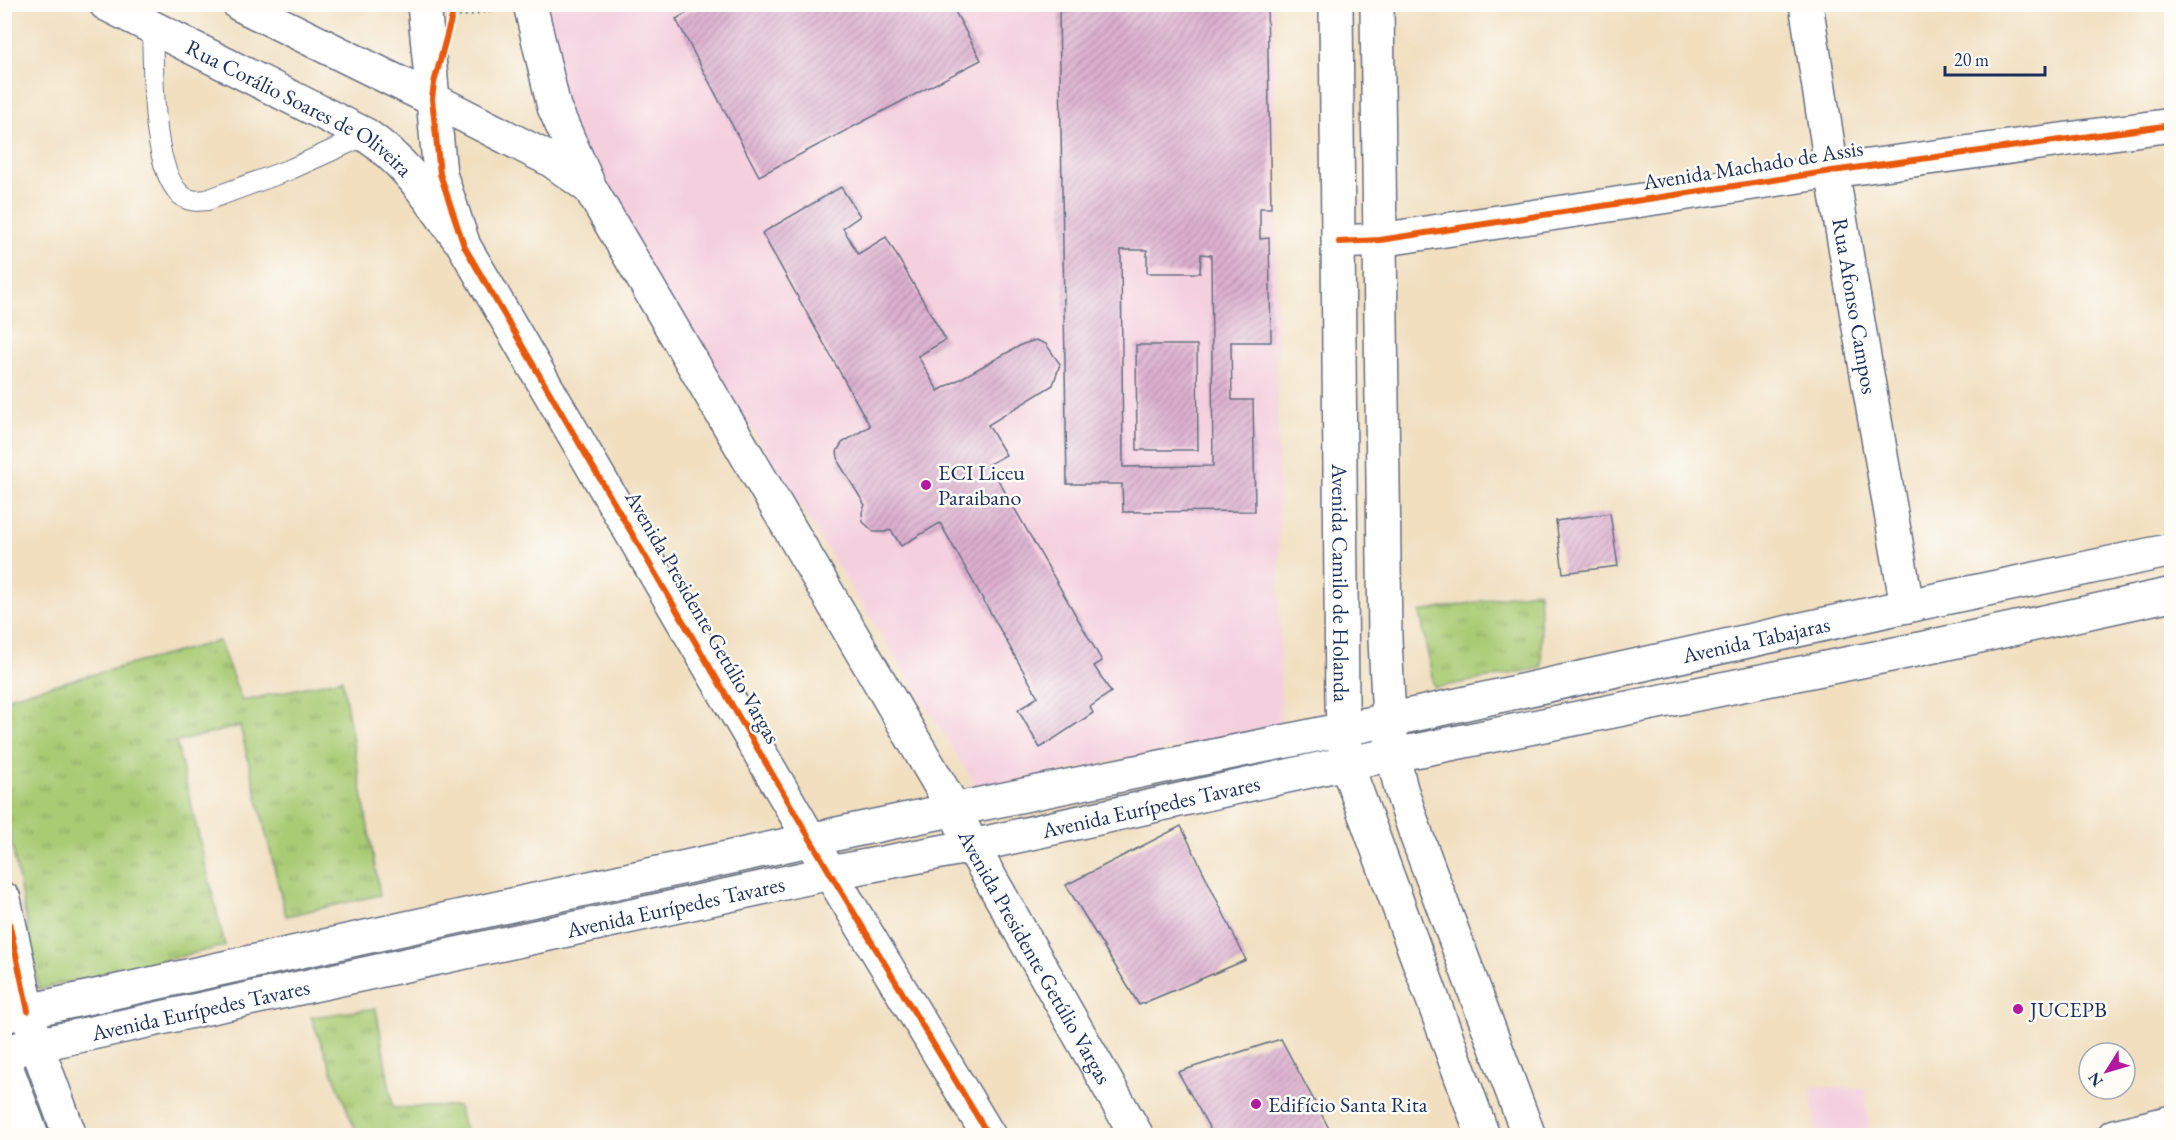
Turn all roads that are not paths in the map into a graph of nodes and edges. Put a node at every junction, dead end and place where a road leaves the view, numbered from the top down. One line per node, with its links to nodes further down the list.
1 (106, 4): 8 (main road, Rua Corálio Soares de Oliveira)
2 (239, 4): 9 (main road)
3 (530, 4): 13 (main road, Avenida Presidente Getúlio Vargas)
4 (1336, 4): 15 (main road, Avenida Camilo de Holanda)
5 (1377, 4): 14 (main road, Avenida Camilo de Holanda)
6 (1806, 4): 12 (main road, Rua Afonso Campos)
7 (438, 10): 9 (main road, Avenida Presidente Getúlio Vargas)
8 (152, 28): 11 (main road, Rua Corálio Soares de Oliveira); 11 (lane)
9 (432, 99): 13 (main road); 16 (main road, Avenida Presidente Getúlio Vargas)
10 (2172, 125): 12 (main road, Avenida Machado de Assis)
11 (366, 135): 16 (main road, Rua Corálio Soares de Oliveira)
12 (1832, 171): 14 (main road, Avenida Machado de Assis); 19 (main road, Rua Afonso Campos)
13 (590, 188): 24 (main road, Avenida Presidente Getúlio Vargas)
14 (1380, 240): 15 (main road, Avenida Machado de Assis); 20 (main road, Avenida Camilo de Holanda)
15 (1340, 242): 21 (main road, Avenida Camilo de Holanda)
16 (464, 246): 25 (main road, Avenida Presidente Getúlio Vargas)
17 (2172, 550): 19 (main road, Avenida Tabajaras)
18 (2172, 594): 22 (main road, Avenida Tabajaras)
19 (1907, 606): 20 (main road, Avenida Tabajaras)
20 (1389, 720): 21 (main road, Avenida Tabajaras); 22 (main road, Avenida Camilo de Holanda)
21 (1342, 729): 23 (main road, Avenida Camilo de Holanda); 24 (main road, Avenida Eurípedes Tavares)
22 (1393, 755): 23 (main road, Avenida Tabajaras); 39 (main road, Avenida Camilo de Holanda)
23 (1346, 763): 26 (main road, Avenida Eurípedes Tavares); 38 (main road, Avenida Camilo de Holanda)
24 (954, 809): 25 (main road, Avenida Eurípedes Tavares); 26 (main road, Avenida Presidente Getúlio Vargas)
25 (811, 840): 27 (main road, Avenida Presidente Getúlio Vargas); 29 (main road, Avenida Eurípedes Tavares)
26 (972, 846): 27 (main road, Avenida Eurípedes Tavares); 37 (main road, Avenida Presidente Getúlio Vargas)
27 (830, 873): 30 (main road, Avenida Eurípedes Tavares); 36 (main road, Avenida Presidente Getúlio Vargas)
28 (4, 899): 29 (main road)
29 (16, 1014): 30 (main road)
30 (37, 1046): 31 (main road, Avenida Eurípedes Tavares); 35 (main road)
31 (4, 1052)
32 (4, 1061): 34 (main road)
33 (2172, 1122): 40 (main road)
34 (32, 1136)
35 (70, 1136)
36 (989, 1136)
37 (1137, 1136)
38 (1483, 1136)
39 (1529, 1136)
40 (2114, 1136)

